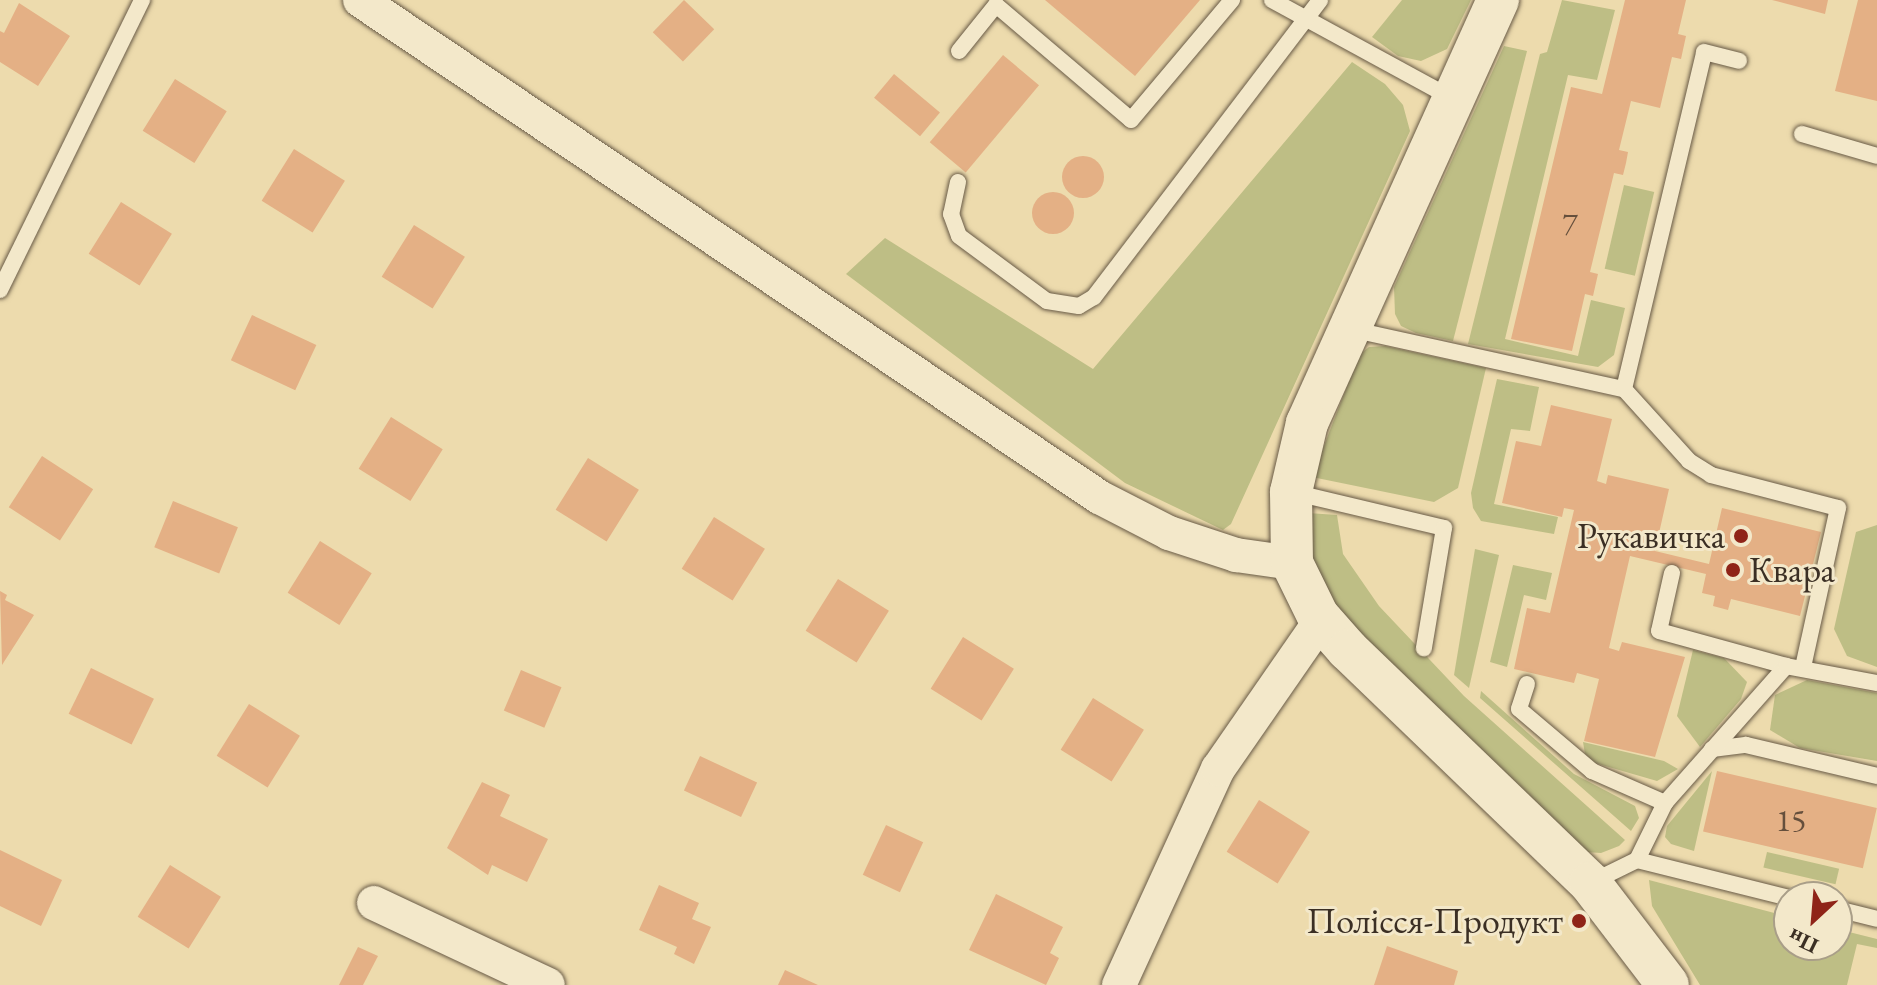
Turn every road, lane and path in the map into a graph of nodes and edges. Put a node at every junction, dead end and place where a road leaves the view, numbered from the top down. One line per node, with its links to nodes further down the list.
1 (142, 0): 14 (lane)
2 (360, 0): 18 (street)
3 (1232, 0): 8 (lane)
4 (1272, 0): 7 (lane)
5 (1320, 0): 7 (lane)
6 (1498, 0): 10 (street)
7 (1305, 18): 10 (lane); 13 (lane)
8 (959, 51)
9 (1739, 61): 16 (lane)
10 (1453, 99): 15 (street)
11 (1802, 134): 12 (lane)
12 (1877, 156)
13 (958, 182)
14 (0, 290)
15 (1349, 328): 16 (lane); 17 (street)
16 (1624, 389): 23 (lane)
17 (1291, 492): 18 (street); 21 (lane)
18 (1292, 563): 20 (street)
19 (1672, 573): 22 (lane)
20 (1321, 620): 32 (street); 38 (street)
21 (1424, 648)
22 (1786, 666): 23 (lane); 26 (lane)
23 (1803, 667): 24 (lane)
24 (1877, 683)
25 (1527, 684): 30 (lane)
26 (1754, 702): 27 (lane); 28 (lane)
27 (1712, 749): 28 (lane); 30 (lane)
28 (1775, 752): 29 (lane)
29 (1877, 776)
30 (1665, 803): 31 (lane)
31 (1637, 860): 32 (lane); 33 (lane)
32 (1590, 883): 39 (street)
33 (1773, 894)
34 (374, 903): 37 (street)
35 (1853, 913): 36 (lane)
36 (1877, 919)
37 (548, 985)
38 (1119, 985)
39 (1668, 985)

